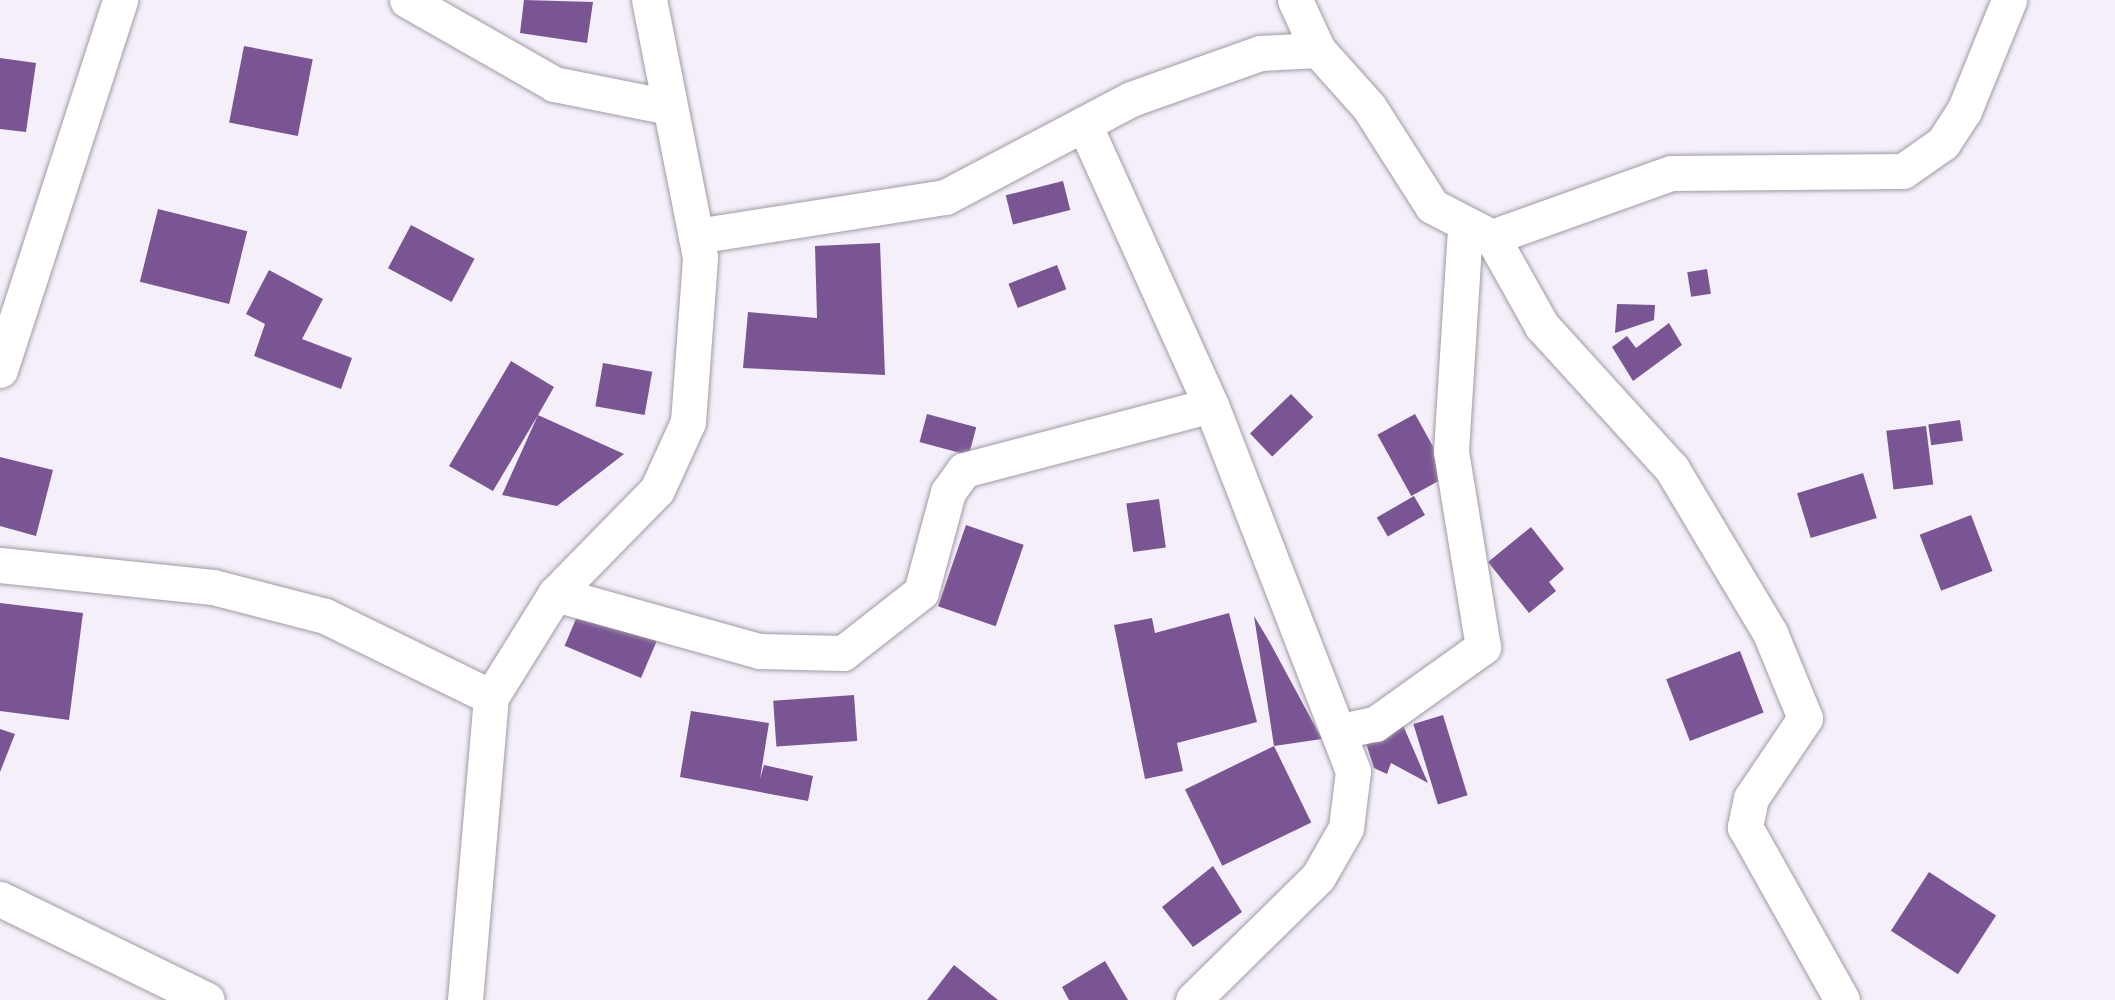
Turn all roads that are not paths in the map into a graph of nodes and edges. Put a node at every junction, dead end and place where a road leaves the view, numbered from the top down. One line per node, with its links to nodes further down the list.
1 (120, 0): 11 (street)
2 (407, 0): 7 (street)
3 (649, 0): 7 (street)
4 (1294, 0): 6 (street)
5 (2009, 0): 9 (street)
6 (1318, 50): 8 (street); 9 (street)
7 (664, 106): 10 (street)
8 (1084, 124): 10 (street); 12 (street)
9 (1479, 233): 16 (street); 21 (street)
10 (696, 236): 14 (street)
11 (0, 370)
12 (1210, 405): 14 (street); 16 (street)
13 (0, 564): 15 (street)
14 (555, 594): 15 (street)
15 (492, 697): 19 (street)
16 (1341, 731): 20 (street)
17 (0, 899): 18 (street)
18 (207, 1000)
19 (465, 1000)
20 (1192, 1000)
21 (1842, 1000)

